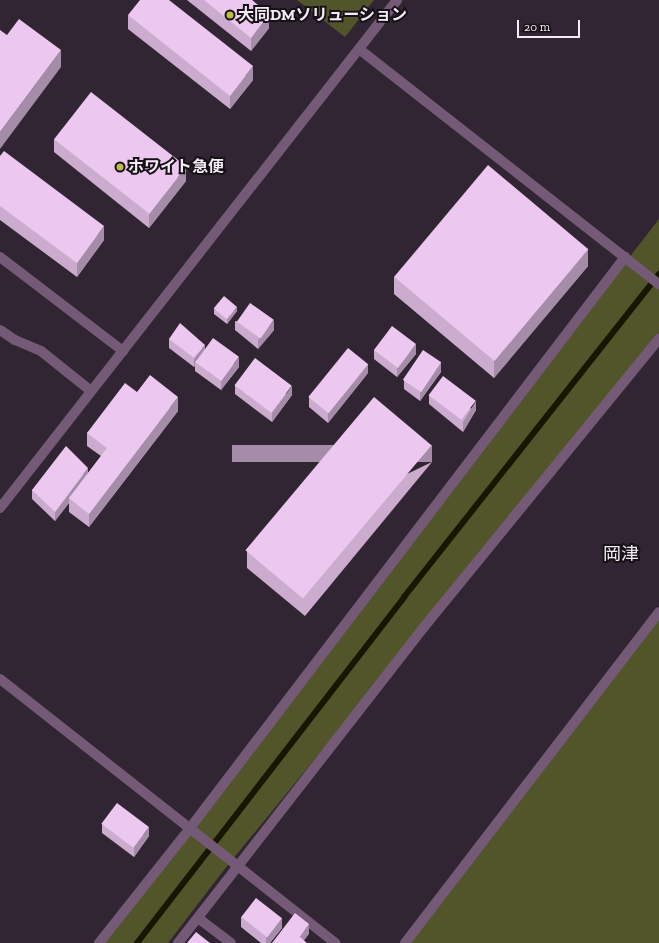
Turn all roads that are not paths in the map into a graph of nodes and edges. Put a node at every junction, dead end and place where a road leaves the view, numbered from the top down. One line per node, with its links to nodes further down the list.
1 (397, 0): 2 (street)
2 (359, 49): 4 (street); 8 (street)
3 (0, 257): 8 (street)
4 (625, 257): 5 (street); 13 (street)
5 (659, 284)
6 (0, 330): 9 (street)
7 (659, 339): 14 (street)
8 (123, 351): 9 (street)
9 (92, 391): 10 (street)
10 (0, 508)
11 (659, 612): 20 (street)
12 (0, 679): 13 (street)
13 (190, 828): 14 (street); 16 (street)
14 (238, 866): 15 (street); 19 (street)
15 (198, 918): 17 (street); 18 (street)
16 (99, 943)
17 (178, 943)
18 (231, 943)
19 (336, 943)
20 (405, 943)

